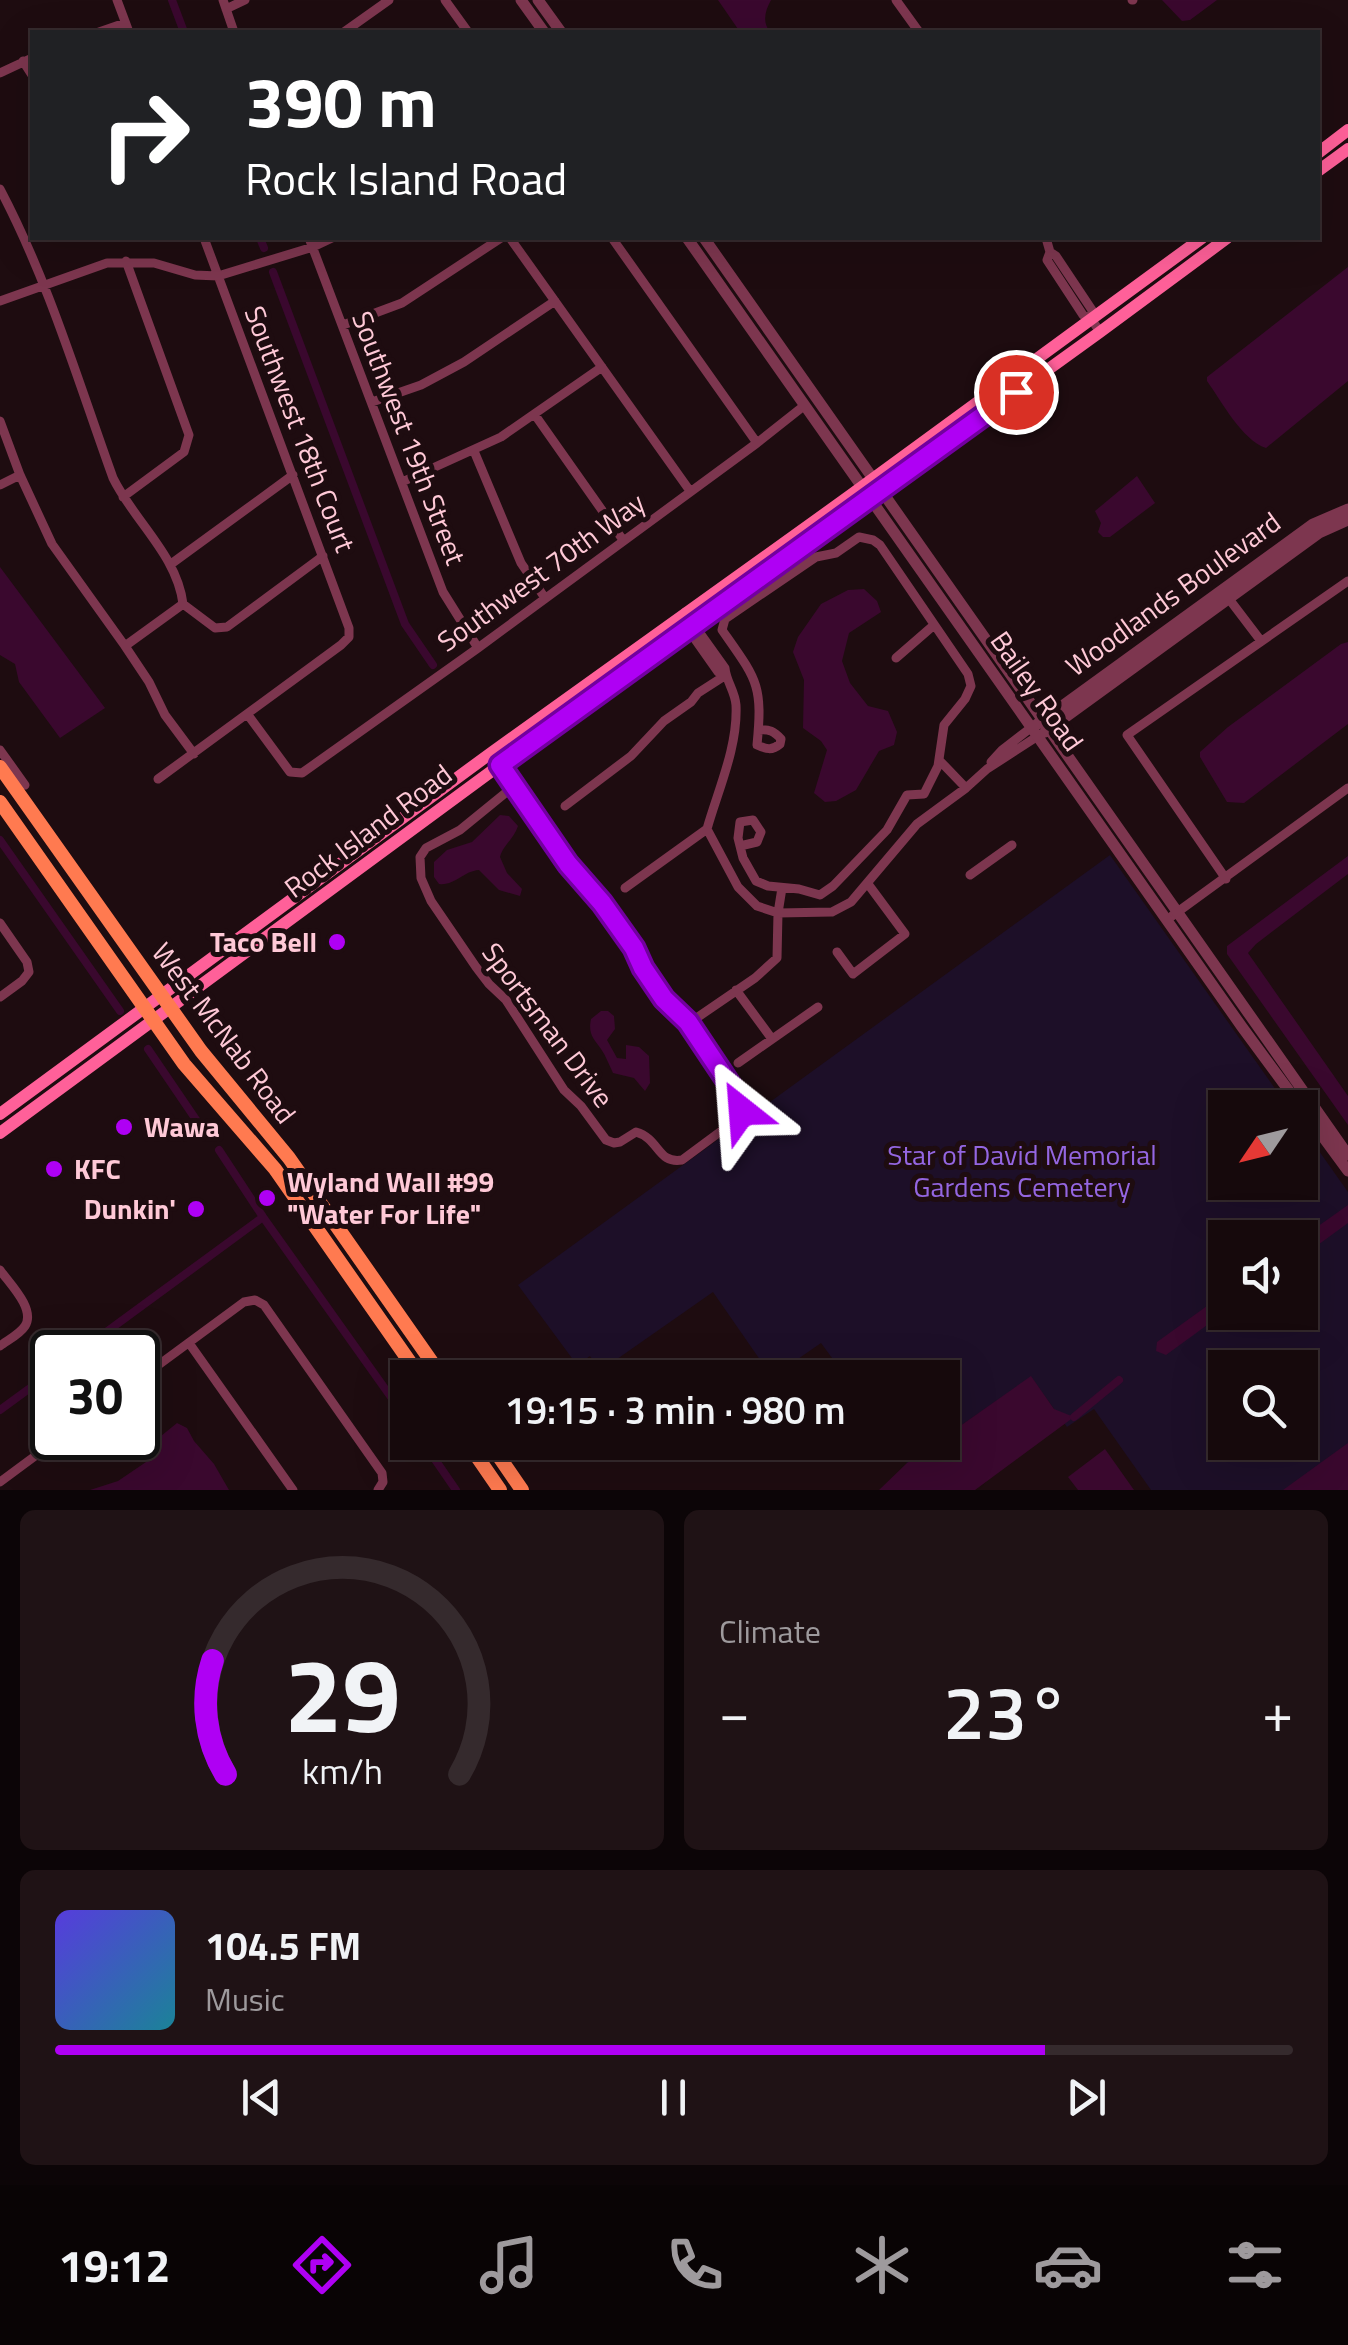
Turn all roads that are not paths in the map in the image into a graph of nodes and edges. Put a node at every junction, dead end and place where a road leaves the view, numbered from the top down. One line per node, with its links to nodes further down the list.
1 (117, 0): 9 (street)
2 (244, 0): 8 (street)
3 (388, 0): 11 (street)
4 (445, 0): 12 (street)
5 (521, 0): 13 (street)
6 (538, 0): 14 (street)
7 (896, 0): 15 (street)
8 (225, 4): 10 (street)
9 (127, 28)
10 (233, 30)
11 (347, 30)
12 (467, 30)
13 (543, 30)
14 (559, 30)
15 (918, 30)
16 (28, 60): 17 (street)
17 (0, 73)
18 (1348, 130): 20 (main road)
19 (1348, 149): 21 (main road)
20 (1320, 151)
21 (1320, 170)
22 (0, 189): 35 (street)
23 (205, 240): 34 (street, Southwest 18th Court)
24 (498, 240): 38 (street)
25 (511, 240): 37 (street)
26 (613, 240): 45 (street)
27 (691, 240): 42 (street, Bailey Road)
28 (705, 240): 51 (street, Bailey Road)
29 (1047, 240): 39 (street)
30 (1200, 240): 39 (main road, Rock Island Road)
31 (1224, 240): 39 (main road, Rock Island Road)
32 (311, 242): 34 (street); 38 (street, Southwest 19th Street)
33 (126, 262): 34 (street); 35 (street); 53 (street)
34 (218, 276): 48 (street, Southwest 18th Court)
35 (42, 285): 36 (street); 53 (street)
36 (0, 301)
37 (554, 301): 40 (street); 41 (street)
38 (343, 325): 41 (street, Southwest 19th Street)
39 (1096, 326): 51 (main road, Rock Island Road)
40 (602, 367): 43 (street); 52 (street)
41 (372, 402): 49 (street, Southwest 19th Street)
42 (805, 405): 45 (street, Southwest 70th Way); 51 (street, Bailey Road)
43 (535, 414): 46 (street); 56 (street)
44 (0, 421): 47 (street)
45 (758, 443): 52 (street, Southwest 70th Way)
46 (474, 451): 49 (street); 61 (street)
47 (20, 475): 50 (street); 66 (street)
48 (293, 476): 57 (street, Southwest 18th Court); 58 (street)
49 (402, 482): 67 (street, Southwest 19th Street)
50 (0, 486)
51 (871, 488): 63 (main road, Rock Island Road); 71 (street, Bailey Road)
52 (690, 491): 56 (street, Southwest 70th Way)
53 (123, 497): 58 (street)
54 (1348, 509): 60 (street, Woodlands Boulevard)
55 (1348, 520): 60 (street, Woodlands Boulevard)
56 (623, 540): 61 (street, Southwest 70th Way)
57 (324, 556): 62 (street); 70 (street, Southwest 18th Court)
58 (171, 564): 62 (street)
59 (1348, 581): 65 (street)
60 (1225, 593): 65 (street); 71 (street, Woodlands Boulevard)
61 (546, 598): 67 (street, Southwest 70th Way)
62 (183, 604): 66 (street)
63 (686, 621): 69 (street); 77 (main road, Rock Island Road)
64 (934, 625): 68 (street); 72 (street); 78 (street)
65 (1261, 642): 91 (street)
66 (125, 646): 76 (street)
67 (478, 648): 70 (street, Southwest 70th Way)
68 (896, 658)
69 (727, 677): 73 (street); 86 (street)
70 (248, 714): 76 (street)
71 (1040, 728): 83 (street); 96 (street, Bailey Road)
72 (759, 730): 74 (street); 74 (street)
73 (733, 742): 74 (street); 87 (street)
74 (757, 746)
75 (0, 750): 81 (street)
76 (194, 754): 80 (street)
77 (495, 759): 82 (street, Sportsman Drive); 101 (main road, Rock Island Road)
78 (939, 760): 83 (street); 94 (street)
79 (0, 768): 101 (main road, West McNab Road)
80 (158, 780)
81 (24, 785)
82 (514, 786): 82 (street, Sportsman Drive)
83 (966, 788): 92 (street)
84 (1348, 788): 91 (street)
85 (0, 802): 103 (main road, West McNab Road)
86 (565, 806)
87 (707, 830): 93 (street); 95 (street)
88 (1012, 845): 90 (street)
89 (740, 846): 94 (street)
90 (970, 875)
91 (1226, 879): 96 (street)
92 (868, 884): 95 (street); 98 (street)
93 (625, 888)
94 (782, 888): 95 (street)
95 (778, 914): 99 (street)
96 (1172, 916): 111 (street, Bailey Road); 112 (street, Bailey Road)
97 (0, 923): 100 (street)
98 (837, 952)
99 (736, 990): 104 (street); 105 (street)
100 (0, 997)
101 (166, 1002): 103 (main road, Rock Island Road); 117 (main road, West McNab Road)
102 (818, 1007): 105 (street)
103 (150, 1014): 107 (main road); 110 (main road); 116 (main road, West McNab Road)
104 (698, 1018)
105 (772, 1040): 106 (street)
106 (738, 1063)
107 (33, 1090): 108 (main road); 109 (main road)
108 (0, 1114)
109 (0, 1122)
110 (0, 1133)
111 (1348, 1155)
112 (1348, 1172)
113 (0, 1270): 115 (street)
114 (189, 1343): 118 (street); 123 (street); 124 (street)
115 (0, 1346)
116 (408, 1360)
117 (430, 1360)
118 (160, 1364)
119 (30, 1460): 122 (street)
120 (479, 1460): 125 (main road)
121 (501, 1460): 126 (main road)
122 (0, 1482)
123 (381, 1486)
124 (293, 1490)
125 (500, 1490)
126 (522, 1490)

